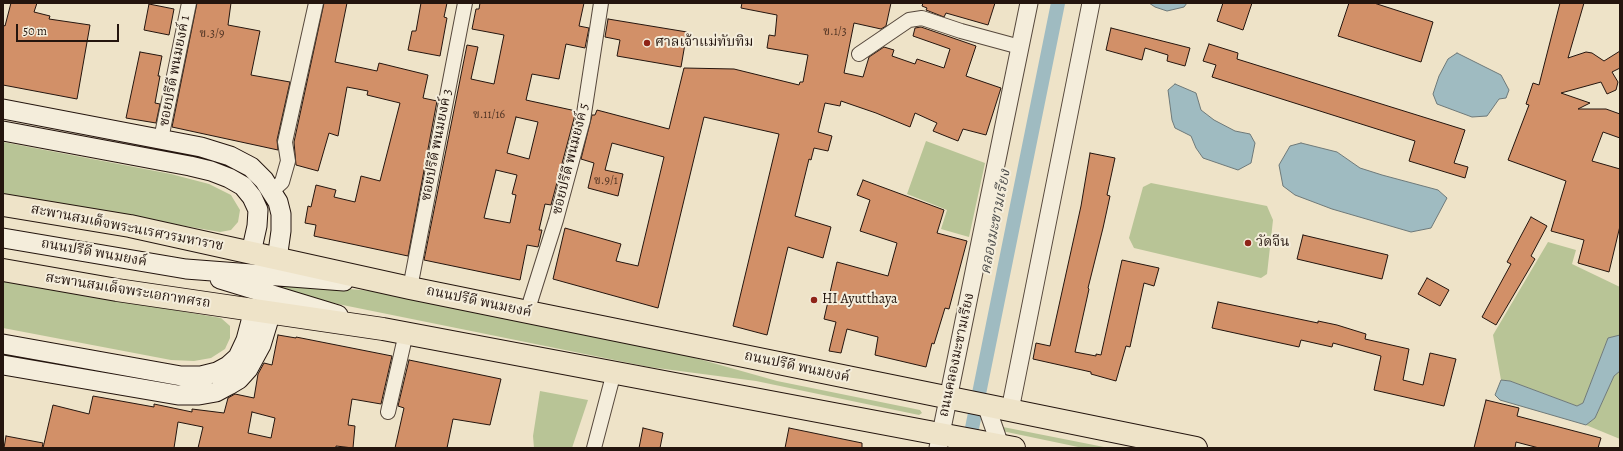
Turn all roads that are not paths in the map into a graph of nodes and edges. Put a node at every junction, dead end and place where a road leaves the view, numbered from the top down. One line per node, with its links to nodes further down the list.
1 (189, 3): 11 (street, ซอยปรีดี พนมยงค์ 1)
2 (316, 3): 12 (street)
3 (465, 3): 19 (street, ซอยปรีดี พนมยงค์ 3)
4 (601, 3): 21 (street, ซอยปรีดี พนมยงค์ 5)
5 (1029, 3): 7 (street, ถนนคลองมะขามเรียง)
6 (1092, 3): 28 (street)
7 (1020, 47): 8 (street); 27 (street, ถนนคลองมะขามเรียง)
8 (859, 54)
9 (3, 109): 11 (main road)
10 (3, 131): 15 (main road)
11 (161, 140): 12 (main road)
12 (272, 191): 16 (main road)
13 (3, 204): 15 (main road, สะพานสมเด็จพระนเรศวรมหาราช)
14 (3, 238): 17 (main road, ถนนปรีดี พนมยงค์)
15 (251, 253): 16 (main road, ถนนปรีดี พนมยงค์)
16 (277, 259): 19 (main road, ถนนปรีดี พนมยงค์)
17 (186, 269): 19 (main road, ถนนปรีดี พนมยงค์); 22 (main road, ถนนปรีดี พนมยงค์)
18 (3, 270): 20 (main road, สะพานสมเด็จพระเอกาทศรถ)
19 (404, 287): 21 (main road, ถนนปรีดี พนมยงค์)
20 (262, 311): 22 (main road, ถนนปรีดี พนมยงค์); 24 (main road); 25 (main road)
21 (527, 312): 27 (main road, ถนนปรีดี พนมยงค์)
22 (383, 329): 23 (main road, ถนนปรีดี พนมยงค์)
23 (406, 333): 26 (main road, ถนนปรีดี พนมยงค์); 29 (street)
24 (3, 344)
25 (3, 365)
26 (614, 372): 30 (main road, ถนนปรีดี พนมยงค์); 32 (street)
27 (955, 399): 28 (main road, ถนนปรีดี พนมยงค์); 30 (street, ถนนคลองมะขามเรียง)
28 (996, 411): 31 (street); 33 (main road, ถนนปรีดี พนมยงค์)
29 (388, 412)
30 (945, 440): 31 (main road, ถนนปรีดี พนมยงค์)
31 (1001, 446)
32 (594, 448)
33 (1196, 448)

